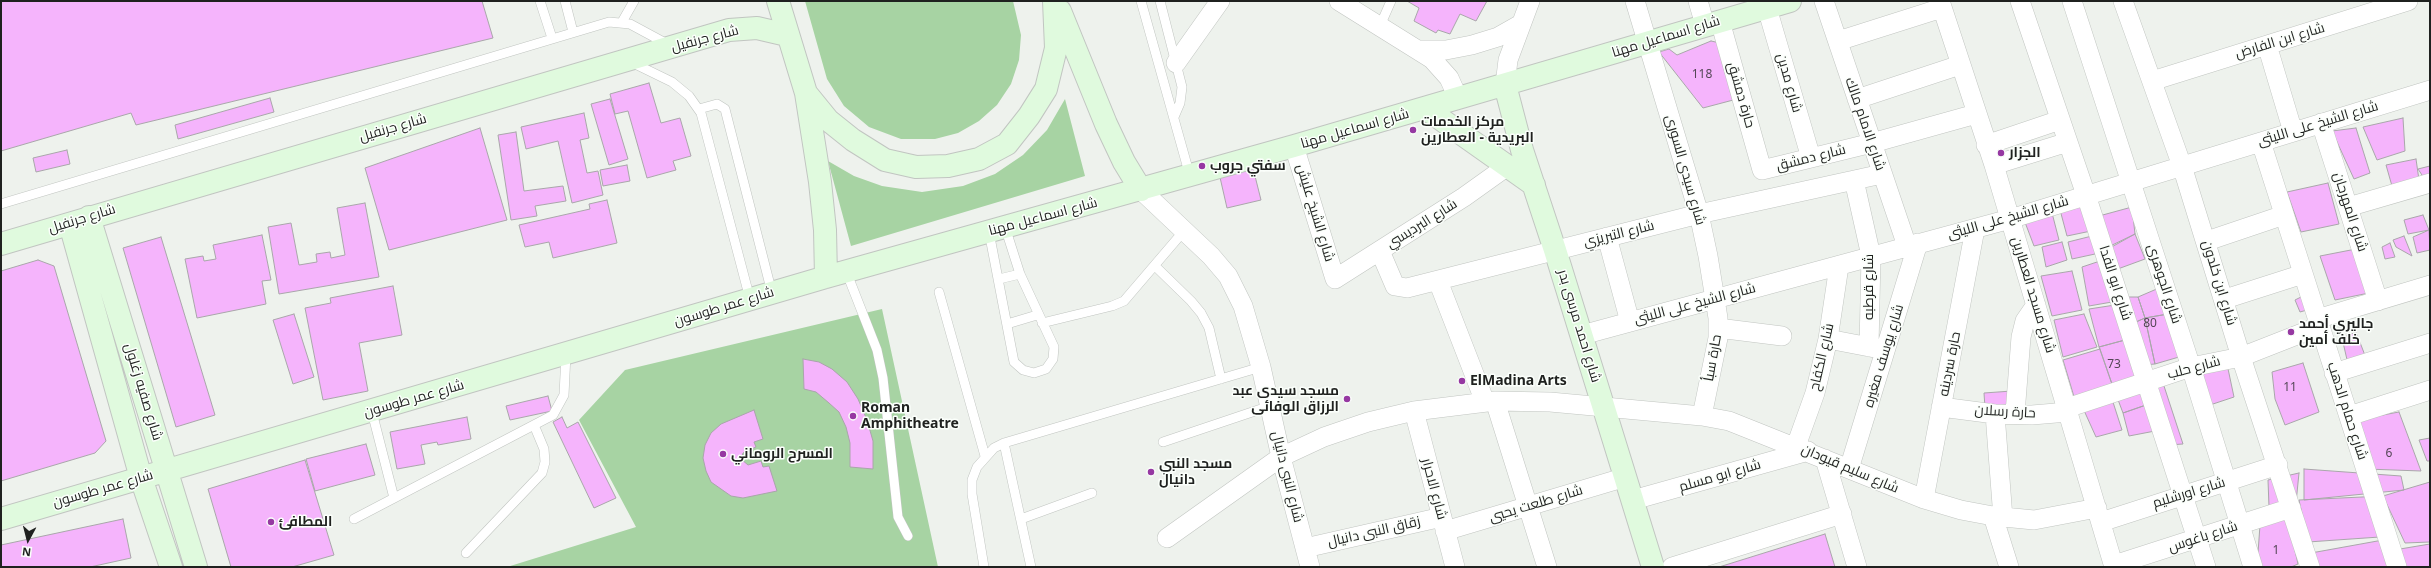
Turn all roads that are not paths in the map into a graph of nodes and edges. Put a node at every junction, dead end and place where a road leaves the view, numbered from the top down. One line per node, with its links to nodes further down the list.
1 (540, 1): 28 (lane)
2 (565, 1): 26 (lane)
3 (634, 1): 22 (lane)
4 (778, 1): 27 (main road)
5 (1055, 1): 40 (main road); 66 (main road)
6 (1141, 1): 46 (lane)
7 (1160, 1): 35 (lane)
8 (1220, 1): 35 (street)
9 (1339, 1): 25 (street)
10 (1391, 1): 25 (lane)
11 (1635, 1): 30 (street, شارع سيدى السورى)
12 (1698, 1): 23 (street, حارة دمشق)
13 (1790, 1): 21 (main road, شارع اسماعيل مهنا)
14 (1824, 1): 29 (street, شارع الامام مالك)
15 (2020, 1): 47 (street, شارع ابو الفدا)
16 (2072, 1): 63 (street, شارع الجوهرى)
17 (2408, 1): 31 (street, شارع ابن الفارض)
18 (1529, 2): 24 (street)
19 (2128, 2): 37 (street, شارع ابن خلدون)
20 (1941, 4): 29 (street); 36 (street, شارع مسجد العطارين)
21 (1767, 8): 23 (main road, شارع اسماعيل مهنا); 55 (street, شارع مدين)
22 (622, 22): 26 (lane); 32 (lane)
23 (1713, 23): 30 (main road, شارع اسماعيل مهنا); 59 (street, حارة دمشق)
24 (1521, 24): 33 (street); 38 (street)
25 (1380, 26): 33 (street)
26 (573, 32): 28 (lane)
27 (787, 35): 32 (main road, شارع جرنفيل); 40 (main road)
28 (552, 38): 68 (lane)
29 (1838, 41): 42 (street, شارع الامام مالك)
30 (1647, 42): 38 (main road, شارع اسماعيل مهنا); 70 (street, شارع سيدى السورى)
31 (2267, 45): 37 (street, شارع ابن الفارض); 49 (street)
32 (673, 48): 34 (main road, شارع جرنفيل)
33 (1418, 50): 41 (street)
34 (628, 60): 44 (lane); 73 (main road, شارع جرنفيل)
35 (1176, 63): 46 (lane)
36 (1960, 65): 42 (street); 45 (street, شارع مسجد العطارين)
37 (2152, 81): 57 (street, شارع ابن خلدون)
38 (1506, 84): 41 (main road, شارع اسماعيل مهنا); 65 (main road, شارع احمد مرسى بدر)
39 (2430, 90): 48 (street, شارع الشيخ على الليثى)
40 (806, 93): 89 (main road)
41 (1458, 98): 43 (main road, شارع اسماعيل مهنا)
42 (1857, 99): 52 (street, شارع الامام مالك)
43 (1425, 108): 54 (main road, شارع اسماعيل مهنا); 58 (main road)
44 (699, 109): 95 (lane); 98 (lane)
45 (1976, 114): 52 (street, شارع دمشق); 53 (street, شارع مسجد العطارين)
46 (1174, 117): 61 (lane)
47 (2060, 120): 50 (street, شارع ابو الفدا); 53 (street)
48 (2322, 123): 49 (street, شارع الشيخ على الليثى); 69 (street, شارع المهرجان)
49 (2293, 132): 51 (street, شارع الشيخ على الليثى)
50 (2068, 142): 56 (street); 67 (street, شارع ابو الفدا)
51 (2261, 142): 57 (street, شارع الشيخ على الليثى); 71 (street, شارع حمام الدهب)
52 (1872, 143): 55 (street, شارع دمشق); 60 (street, شارع الامام مالك)
53 (1986, 145): 56 (street, شارع مسجد العطارين)
54 (1294, 146): 61 (main road, شارع اسماعيل مهنا); 91 (street, شارع الشيخ عليش)
55 (1811, 158): 59 (street, شارع دمشق)
56 (1994, 165): 72 (street, شارع مسجد العطارين)
57 (2182, 166): 63 (street, شارع الشيخ على الليثى); 78 (street, شارع ابن خلدون)
58 (1506, 167): 65 (main road); 82 (street, شارع البرديسي)
59 (1762, 170)
60 (1882, 174): 62 (street, شارع التبريزي); 80 (street, شارع الامام مالك)
61 (1190, 176): 66 (main road, شارع اسماعيل مهنا)
62 (1854, 180): 70 (street, شارع التبريزي); 83 (street, شارع قرطبه)
63 (2130, 182): 67 (street, شارع الشيخ على الليثى); 114 (street, شارع الجوهرى)
64 (2430, 183): 69 (street)
65 (1534, 185): 81 (main road, شارع احمد مرسى بدر)
66 (1141, 190): 75 (main road, شارع اسماعيل مهنا); 76 (street, شارع النبى دانيال)
67 (2086, 195): 72 (street, شارع الشيخ على الليثى); 117 (street, شارع ابو الفدا)
68 (1, 204)
69 (2348, 207): 99 (street, شارع المهرجان)
70 (1699, 214): 77 (street, شارع التبريزي); 96 (street, شارع سيدى السورى)
71 (2284, 215): 78 (street); 88 (street, شارع حمام الدهب)
72 (2010, 219): 74 (street, شارع الشيخ على الليثى); 100 (street, شارع مسجد العطارين)
73 (80, 220): 79 (main road, شارع جرنفيل); 139 (main road, شارع صفيه زغلول); 141 (main road, شارع صفيه زغلول)
74 (1975, 228): 80 (street, شارع الشيخ على الليثى); 121 (street, حارة سردينه)
75 (997, 230): 86 (main road, شارع اسماعيل مهنا); 87 (lane); 90 (lane)
76 (1183, 232): 84 (lane); 113 (street, شارع النبى دانيال)
77 (1607, 237): 81 (street, شارع التبريزي); 102 (street)
78 (2207, 241): 97 (street, شارع ابن خلدون)
79 (1, 244)
80 (1912, 245): 83 (street, شارع الشيخ على الليثى); 110 (street, شارع يوسف مغيره)
81 (1555, 250): 92 (street, شارع التبريزي); 106 (main road, شارع احمد مرسى بدر)
82 (1380, 251): 91 (street, شارع البرديسي); 92 (street, شارع التبريزي)
83 (1871, 256): 85 (street, شارع الشيخ على الليثى); 110 (street, شارع قرطبه)
84 (1155, 266): 101 (lane); 116 (lane)
85 (1839, 266): 96 (street, شارع الشيخ على الليثى); 108 (street, شارع الكفاح)
86 (846, 271): 89 (main road, شارع اسماعيل مهنا); 158 (lane)
87 (1020, 274): 90 (lane); 101 (lane)
88 (2303, 274): 97 (street); 103 (street, شارع حمام الدهب)
89 (826, 277): 95 (main road, شارع عمر طوسون)
90 (999, 279): 104 (lane)
91 (1335, 279)
92 (1438, 281): 119 (street)
93 (2430, 285): 99 (street, شارع حلب)
94 (939, 292): 134 (lane)
95 (772, 293): 98 (main road, شارع عمر طوسون)
96 (1715, 299): 102 (street, شارع الشيخ على الليثى); 105 (street, حارة سبأ)
97 (2225, 299): 112 (street, شارع ابن خلدون)
98 (750, 300): 111 (main road, شارع عمر طوسون)
99 (2378, 301): 103 (street, شارع حلب)
100 (2036, 305): 123 (street, شارع مسجد العطارين); 127 (street)
101 (1040, 319): 104 (lane); 104 (lane)
102 (1630, 322): 106 (street, شارع الشيخ على الليثى)
103 (2318, 323): 112 (street, شارع حلب); 115 (street, شارع حمام الدهب)
104 (1007, 324)
105 (1718, 328): 107 (street); 128 (street, حارة سبأ)
106 (1582, 335): 122 (main road, شارع احمد مرسى بدر)
107 (1782, 336)
108 (1828, 339): 110 (street); 133 (street, شارع الكفاح)
109 (2430, 343): 115 (street)
110 (1877, 349): 138 (street, شارع يوسف مغيره)
111 (566, 354): 125 (main road, شارع عمر طوسون); 130 (lane)
112 (2241, 356): 114 (street, شارع حلب); 137 (street, شارع ابن خلدون)
113 (1261, 367): 116 (lane); 120 (street, شارع النبى دانيال)
114 (2191, 368): 117 (street, شارع حلب); 142 (street, شارع الجوهرى)
115 (2334, 373): 129 (street, شارع حمام الدهب)
116 (1221, 379): 132 (lane)
117 (2147, 382): 123 (street, شارع حلب); 144 (street, شارع ابو الفدا)
118 (2430, 390): 129 (street)
119 (1490, 402): 122 (street, شارع سليم قيودان); 124 (street, شارع سليم قيودان); 148 (street)
120 (1270, 406): 131 (lane); 135 (street, شارع النبى دانيال)
121 (1941, 407): 126 (street, حارة رسلان); 146 (street, حارة سردينه)
122 (1604, 409): 128 (street, شارع سليم قيودان); 140 (main road, شارع احمد مرسى بدر)
123 (2067, 410): 127 (street, حارة رسلان); 151 (street, شارع مسجد العطارين)
124 (1414, 411): 135 (street, شارع سليم قيودان); 156 (street, شارع الاحرار)
125 (372, 412): 139 (main road, شارع عمر طوسون); 145 (lane)
126 (1995, 414): 127 (street, حارة رسلان); 152 (street)
127 (2015, 414)
128 (1702, 416): 133 (street, شارع سليم قيودان)
129 (2349, 416): 178 (street, شارع حمام الدهب)
130 (534, 425): 145 (lane); 162 (lane)
131 (1163, 442)
132 (1004, 443): 134 (lane); 155 (lane)
133 (1802, 448): 136 (street, شارع سليم قيودان); 147 (street, شارع ابو مسلم)
134 (985, 456): 166 (lane)
135 (1281, 457): 159 (street, شارع سليم قيودان); 161 (street, شارع النبى دانيال)
136 (1825, 459): 138 (street, شارع سليم قيودان); 150 (street)
137 (2278, 465): 142 (street, شارع اورشليم); 149 (street, شارع ابن خلدون)
138 (1849, 469): 146 (street, شارع سليم قيودان)
139 (168, 470): 141 (main road, شارع عمر طوسون); 165 (main road, شارع صفيه زغلول)
140 (1626, 477): 147 (main road, شارع احمد مرسى بدر); 148 (street, شارع طلعت يحيي)
141 (141, 478): 153 (main road, شارع عمر طوسون); 164 (main road, شارع صفيه زغلول)
142 (2227, 482): 144 (street, شارع اورشليم); 157 (street, شارع الجوهرى)
143 (1092, 493): 155 (lane)
144 (2184, 495): 151 (street, شارع اورشليم); 160 (street, شارع ابو الفدا)
145 (394, 498): 154 (lane)
146 (1924, 499): 152 (street, شارع سليم قيودان)
147 (1633, 500): 171 (main road, شارع احمد مرسى بدر)
148 (1528, 507): 156 (street, شارع طلعت يحيي); 170 (street)
149 (2291, 508): 157 (street, شارع باغوس); 177 (street, شارع ابن خلدون)
150 (1842, 514): 172 (street); 173 (street)
151 (2099, 515): 152 (street, شارع سليم قيودان); 163 (street, شارع مسجد العطارين)
152 (1998, 517): 174 (street)
153 (1, 519)
154 (354, 519)
155 (1021, 519): 167 (lane)
156 (1444, 524): 161 (street, زقاق النبى دانيال); 169 (street, شارع الاحرار)
157 (2240, 524): 160 (street, شارع باغوس); 176 (street, شارع الجوهرى)
158 (908, 536)
159 (1167, 538)
160 (2197, 538): 163 (street, شارع باغوس); 175 (street, شارع ابو الفدا)
161 (1305, 548): 168 (street, شارع النبى دانيال)
162 (466, 553)
163 (2114, 566)
164 (171, 567)
165 (196, 567)
166 (984, 567)
167 (1031, 567)
168 (1310, 567)
169 (1455, 567)
170 (1547, 567)
171 (1653, 567)
172 (1672, 567)
173 (1857, 567)
174 (2009, 567)
175 (2206, 567)
176 (2253, 567)
177 (2310, 567)
178 (2397, 567)

